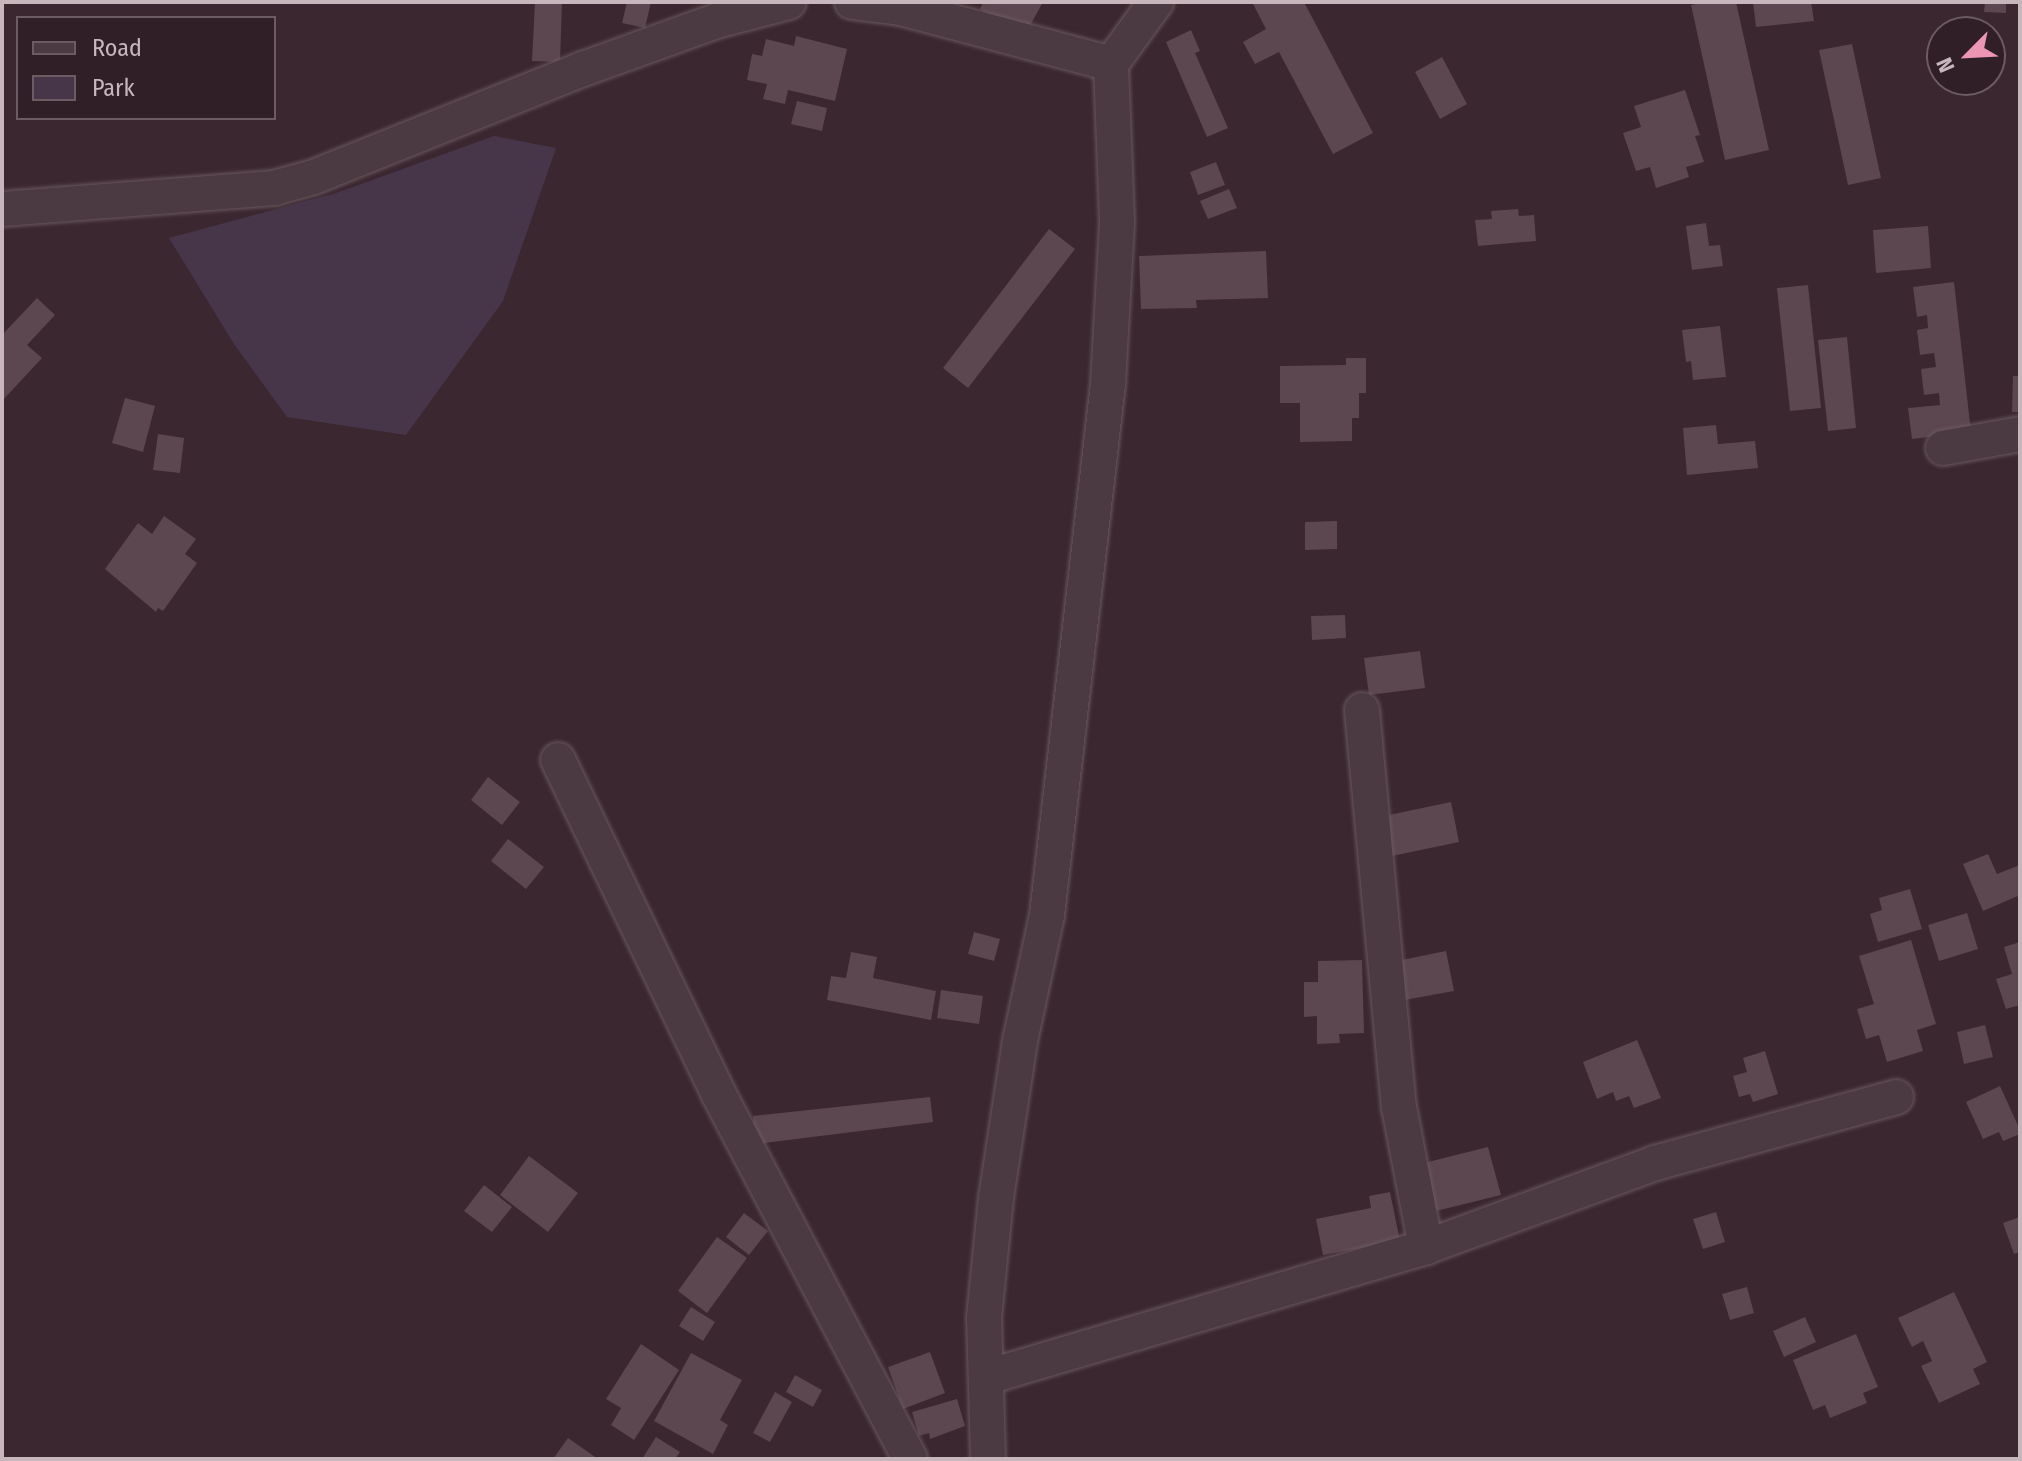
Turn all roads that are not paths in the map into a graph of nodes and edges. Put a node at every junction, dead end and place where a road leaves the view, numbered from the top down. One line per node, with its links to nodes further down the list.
1 (789, 2): 5 (street)
2 (852, 2): 4 (street)
3 (1156, 2): 4 (street)
4 (1111, 64): 12 (street)
5 (2, 209)
6 (2020, 434): 7 (street)
7 (1943, 448)
8 (1362, 710): 11 (street)
9 (558, 760): 13 (street)
10 (1896, 1097): 11 (street)
11 (1426, 1247): 12 (street)
12 (987, 1377): 14 (street)
13 (910, 1459)
14 (988, 1459)

